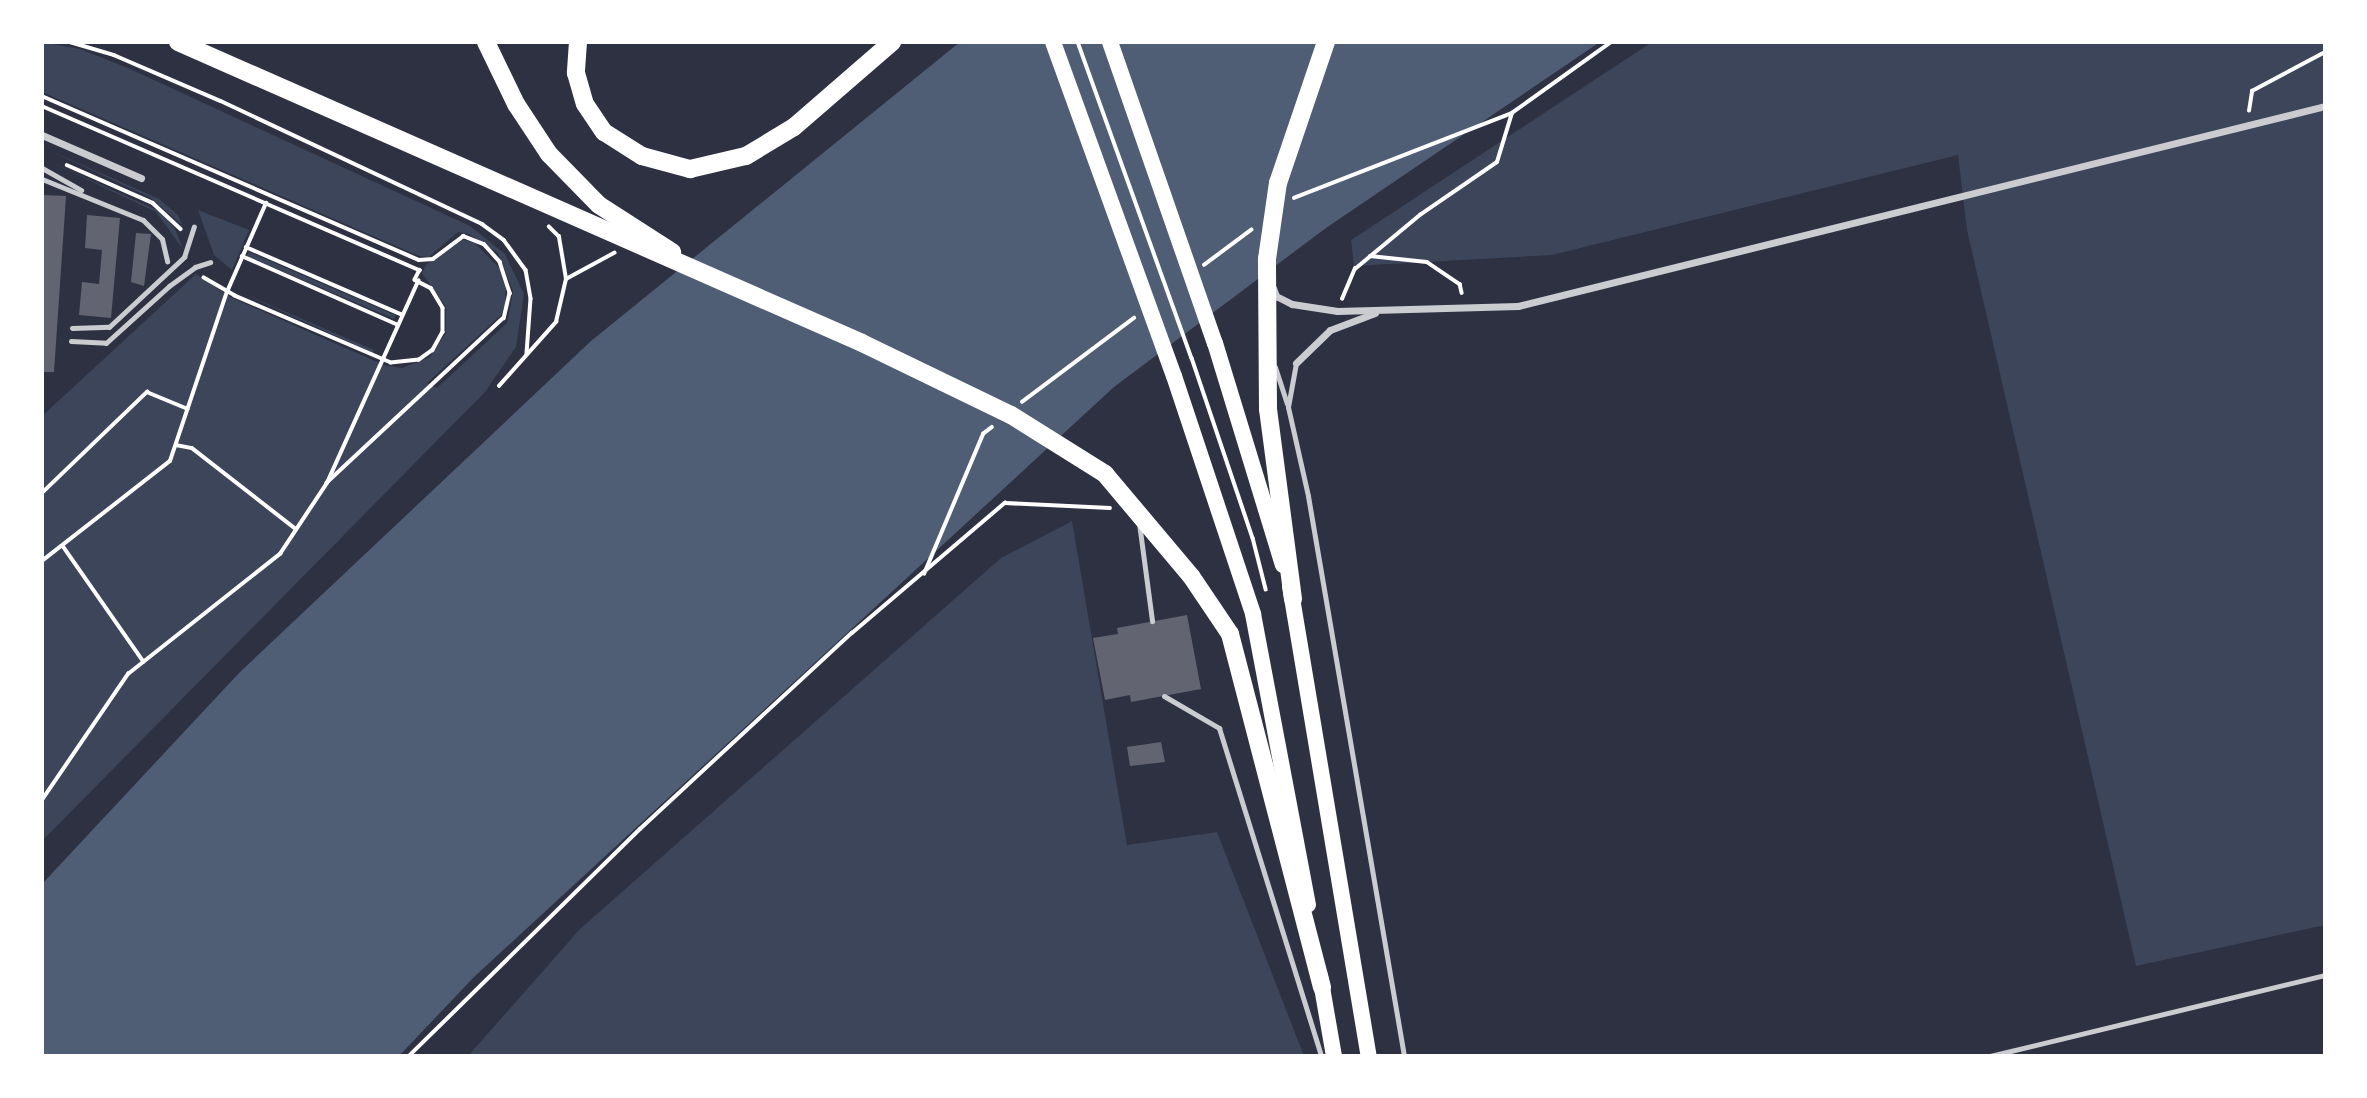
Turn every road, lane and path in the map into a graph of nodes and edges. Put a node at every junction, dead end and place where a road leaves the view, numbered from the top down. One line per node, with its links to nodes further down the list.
1 (70, 42): 46 (path)
2 (178, 42): 25 (highway)
3 (578, 42): 4 (highway)
4 (892, 42)
5 (1053, 42): 66 (main road)
6 (1078, 42): 60 (path)
7 (1110, 42): 59 (main road)
8 (1326, 42): 33 (highway)
9 (1611, 42): 27 (path)
10 (488, 49): 32 (highway)
11 (2325, 52): 15 (path)
12 (42, 96): 29 (path)
13 (42, 106): 21 (path)
14 (2325, 106): 15 (street)
15 (2247, 126): 38 (street)
16 (42, 135): 18 (street)
17 (42, 168): 20 (lane)
18 (141, 178)
19 (42, 179): 20 (lane)
20 (84, 192): 28 (lane)
21 (266, 203): 24 (path); 31 (path)
22 (542, 219): 35 (path)
23 (194, 227): 44 (lane)
24 (246, 247): 26 (path); 41 (path)
25 (643, 249): 32 (highway); 35 (path)
26 (242, 256): 37 (path); 42 (path)
27 (1370, 256): 38 (path); 39 (path)
28 (167, 261)
29 (424, 261): 31 (path); 53 (path)
30 (210, 262): 45 (lane)
31 (419, 270): 36 (path)
32 (702, 271): 55 (highway)
33 (1266, 272): 39 (street); 43 (highway)
34 (199, 273): 37 (path)
35 (566, 279): 46 (path)
36 (418, 281): 41 (path); 47 (path)
37 (227, 292): 47 (path); 51 (path)
38 (1465, 308): 40 (street)
39 (1337, 310): 40 (street)
40 (1379, 311): 48 (street)
41 (401, 314): 42 (path)
42 (396, 324): 47 (path)
43 (1264, 324): 50 (lane); 59 (highway)
44 (72, 328)
45 (71, 341)
46 (527, 354): 49 (path)
47 (381, 360): 53 (path)
48 (1296, 363): 50 (lane)
49 (499, 386)
50 (1289, 407): 71 (lane)
51 (188, 409): 52 (path); 54 (path)
52 (176, 446): 56 (path); 57 (path)
53 (327, 483): 56 (path)
54 (42, 493)
55 (1138, 510): 61 (lane); 66 (highway); 67 (path)
56 (296, 530): 62 (path)
57 (62, 545): 58 (path); 62 (path)
58 (42, 561)
59 (1293, 598): 70 (main road)
60 (1269, 603)
61 (1152, 621)
62 (144, 662): 64 (path)
63 (1164, 696): 68 (lane)
64 (42, 800)
65 (2325, 975): 72 (lane)
66 (1322, 987): 69 (main road)
67 (409, 1056)
68 (1321, 1056)
69 (1334, 1056)
70 (1369, 1056)
71 (1404, 1056)
72 (1990, 1056)

